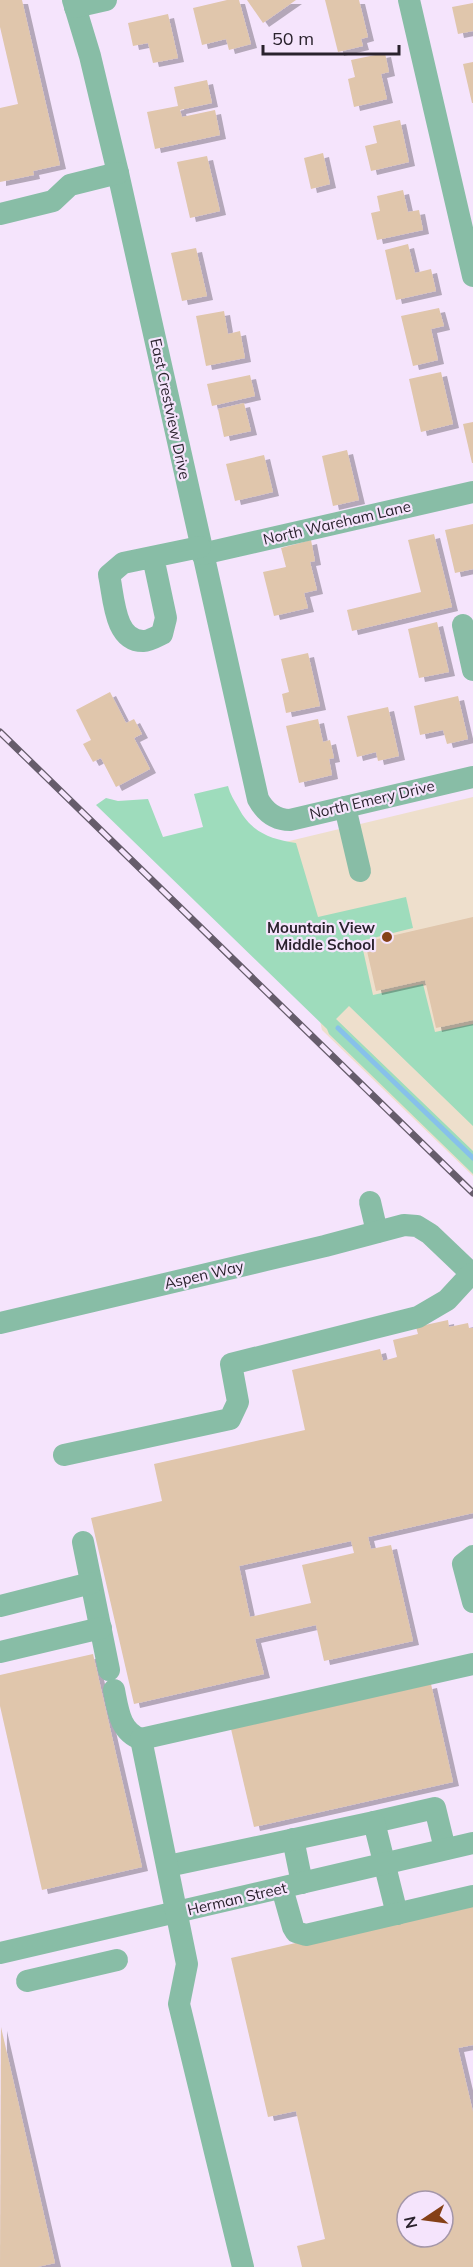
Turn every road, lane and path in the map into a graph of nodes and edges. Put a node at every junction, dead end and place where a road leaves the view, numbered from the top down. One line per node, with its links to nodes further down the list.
1 (106, 0): 3 (street)
2 (409, 0): 6 (street)
3 (74, 4): 4 (street, East Crestview Drive)
4 (118, 173): 5 (street); 8 (street, East Crestview Drive)
5 (0, 214)
6 (473, 276)
7 (473, 492): 8 (street, North Wareham Lane)
8 (201, 551): 9 (street, North Wareham Lane); 14 (street, East Crestview Drive)
9 (153, 557)
10 (462, 625): 11 (street)
11 (473, 670)
12 (473, 777): 13 (street, North Emery Drive)
13 (345, 807): 14 (street, North Emery Drive); 15 (street)
14 (272, 815)
15 (360, 871)
16 (370, 1202): 17 (street)
17 (377, 1232): 18 (street); 19 (street, Aspen Way)
18 (472, 1275): 20 (street)
19 (0, 1323)
20 (64, 1455)
21 (83, 1542): 23 (street)
22 (473, 1556): 24 (street)
23 (92, 1583): 25 (street); 26 (street)
24 (473, 1602)
25 (0, 1605)
26 (100, 1628): 27 (street); 29 (street)
27 (0, 1652)
28 (473, 1664): 29 (street)
29 (141, 1739): 35 (street)
30 (374, 1822): 31 (street); 33 (street); 34 (street)
31 (293, 1839): 35 (street); 36 (street)
32 (473, 1843): 33 (street, Herman Street)
33 (445, 1850): 34 (street, Herman Street)
34 (384, 1864): 36 (street, Herman Street); 39 (street)
35 (168, 1866): 38 (street)
36 (292, 1886): 38 (street, Herman Street); 39 (street)
37 (473, 1896): 39 (street)
38 (177, 1912): 40 (street, Herman Street); 42 (street)
39 (397, 1914)
40 (9, 1951): 41 (street)
41 (117, 1960)
42 (243, 2267)

